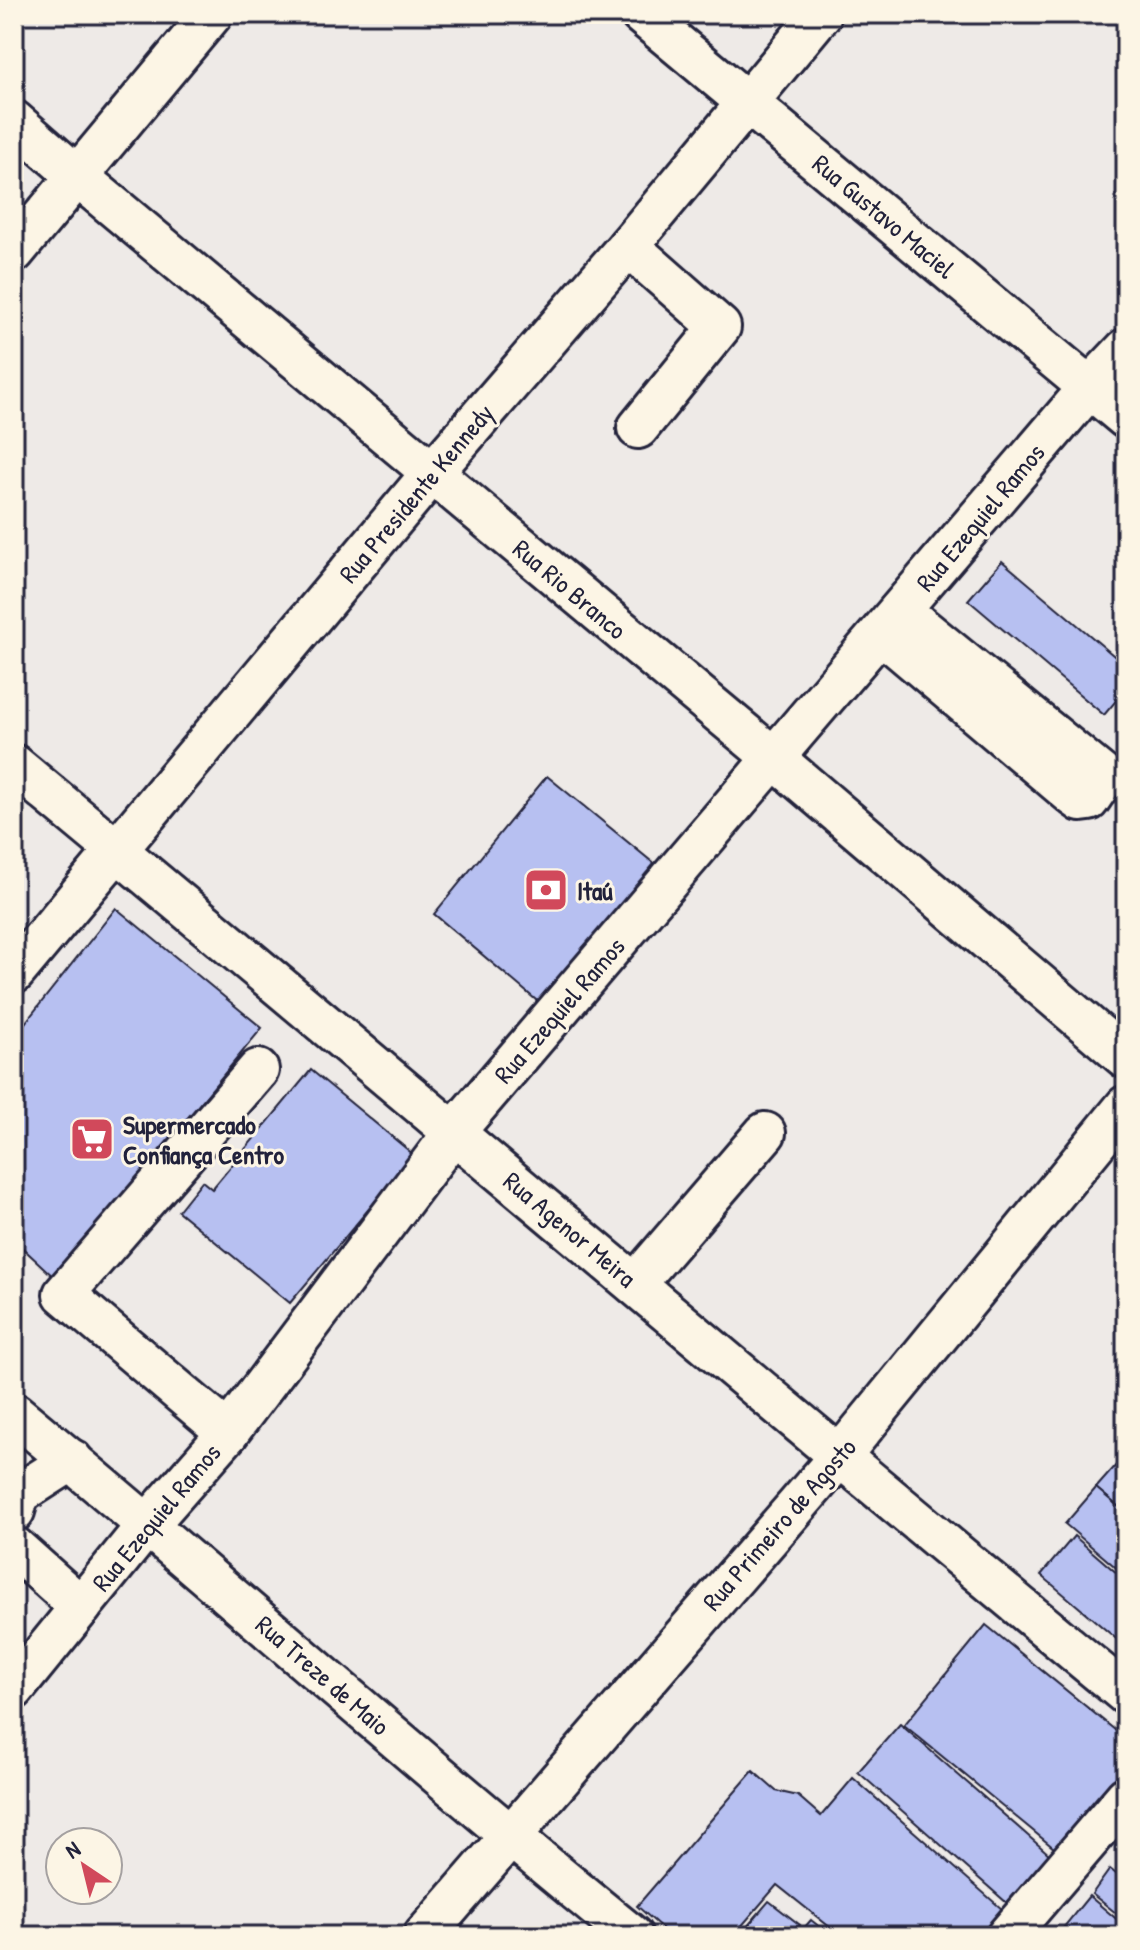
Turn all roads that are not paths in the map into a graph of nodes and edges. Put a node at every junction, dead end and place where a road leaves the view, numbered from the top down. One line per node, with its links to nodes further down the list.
1 (212, 14): 6 (street)
2 (641, 14): 4 (street, Rua Gustavo Maciel)
3 (821, 14): 4 (street, Rua Presidente Kennedy)
4 (747, 103): 7 (street, Rua Presidente Kennedy); 10 (street, Rua Gustavo Maciel)
5 (14, 121): 6 (street, Rua Rio Branco)
6 (77, 176): 8 (street); 13 (street, Rua Rio Branco)
7 (628, 246): 12 (street); 13 (street, Rua Presidente Kennedy)
8 (14, 252)
9 (1126, 349): 10 (street, Rua Ezequiel Ramos)
10 (1090, 387): 11 (street, Rua Gustavo Maciel); 14 (street, Rua Ezequiel Ramos)
11 (1126, 418)
12 (638, 428)
13 (432, 473): 15 (street, Rua Rio Branco); 17 (street, Rua Presidente Kennedy)
14 (891, 622): 14 (street); 15 (street, Rua Ezequiel Ramos)
15 (775, 759): 19 (street, Rua Rio Branco); 22 (street, Rua Ezequiel Ramos)
16 (14, 765): 17 (street, Rua Agenor Meira)
17 (116, 850): 18 (street, Rua Presidente Kennedy); 22 (street, Rua Agenor Meira)
18 (14, 973)
19 (1126, 1058)
20 (258, 1070): 26 (street)
21 (1126, 1106): 27 (street, Rua Primeiro de Agosto)
22 (455, 1131): 24 (street, Rua Agenor Meira); 26 (street, Rua Ezequiel Ramos)
23 (765, 1133): 24 (street)
24 (635, 1284): 27 (street, Rua Agenor Meira)
25 (14, 1413): 28 (street, Rua Treze de Maio)
26 (228, 1433): 30 (street, Rua Ezequiel Ramos)
27 (839, 1457): 34 (street, Rua Agenor Meira); 36 (street, Rua Primeiro de Agosto)
28 (72, 1460): 29 (street); 30 (street, Rua Treze de Maio)
29 (14, 1511)
30 (148, 1524): 32 (street, Rua Ezequiel Ramos); 36 (street, Rua Treze de Maio)
31 (14, 1547): 32 (street)
32 (81, 1607): 33 (street, Rua Ezequiel Ramos)
33 (14, 1689)
34 (1126, 1694)
35 (1126, 1797): 39 (street)
36 (508, 1836): 37 (street, Rua Primeiro de Agosto); 38 (street, Rua Treze de Maio)
37 (424, 1936)
38 (632, 1936)
39 (1007, 1936)

